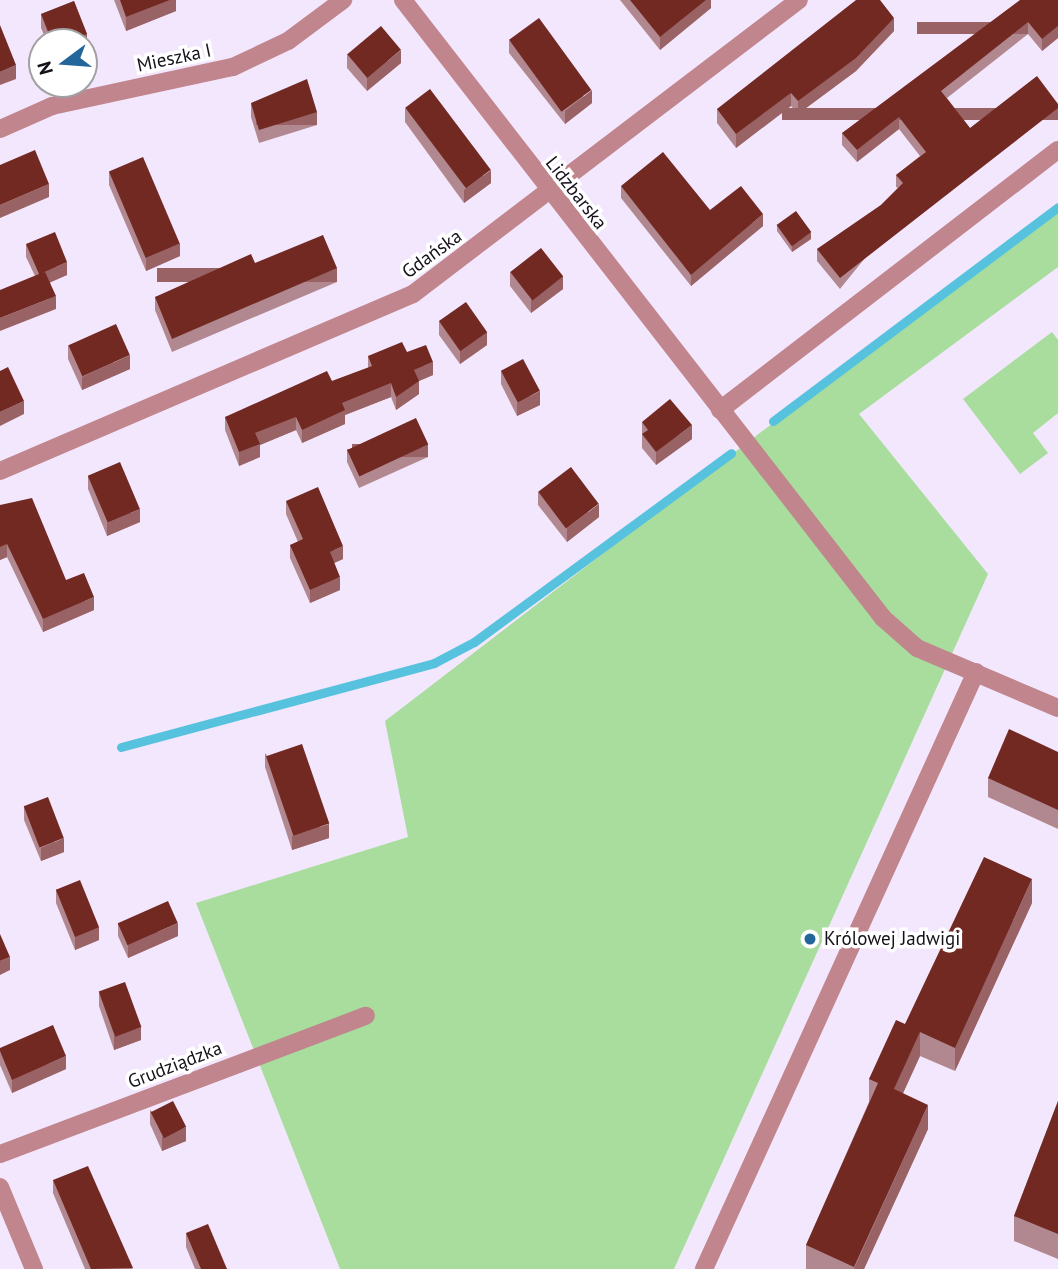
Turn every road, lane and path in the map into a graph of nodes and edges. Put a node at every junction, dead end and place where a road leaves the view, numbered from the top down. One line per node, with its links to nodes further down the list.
1 (343, 0): 4 (street, Mieszka I)
2 (403, 0): 6 (street, Lidzbarska)
3 (799, 0): 6 (street, Gdańska)
4 (0, 129)
5 (1058, 150): 7 (street)
6 (549, 193): 7 (street, Lidzbarska); 8 (street, Gdańska)
7 (720, 410): 9 (street, Lidzbarska)
8 (0, 471)
9 (976, 672): 10 (street, Lidzbarska); 15 (street)
10 (1058, 708)
11 (366, 1016): 12 (street, Grudziądzka)
12 (0, 1154)
13 (0, 1187): 14 (street)
14 (34, 1269)
15 (704, 1269)

